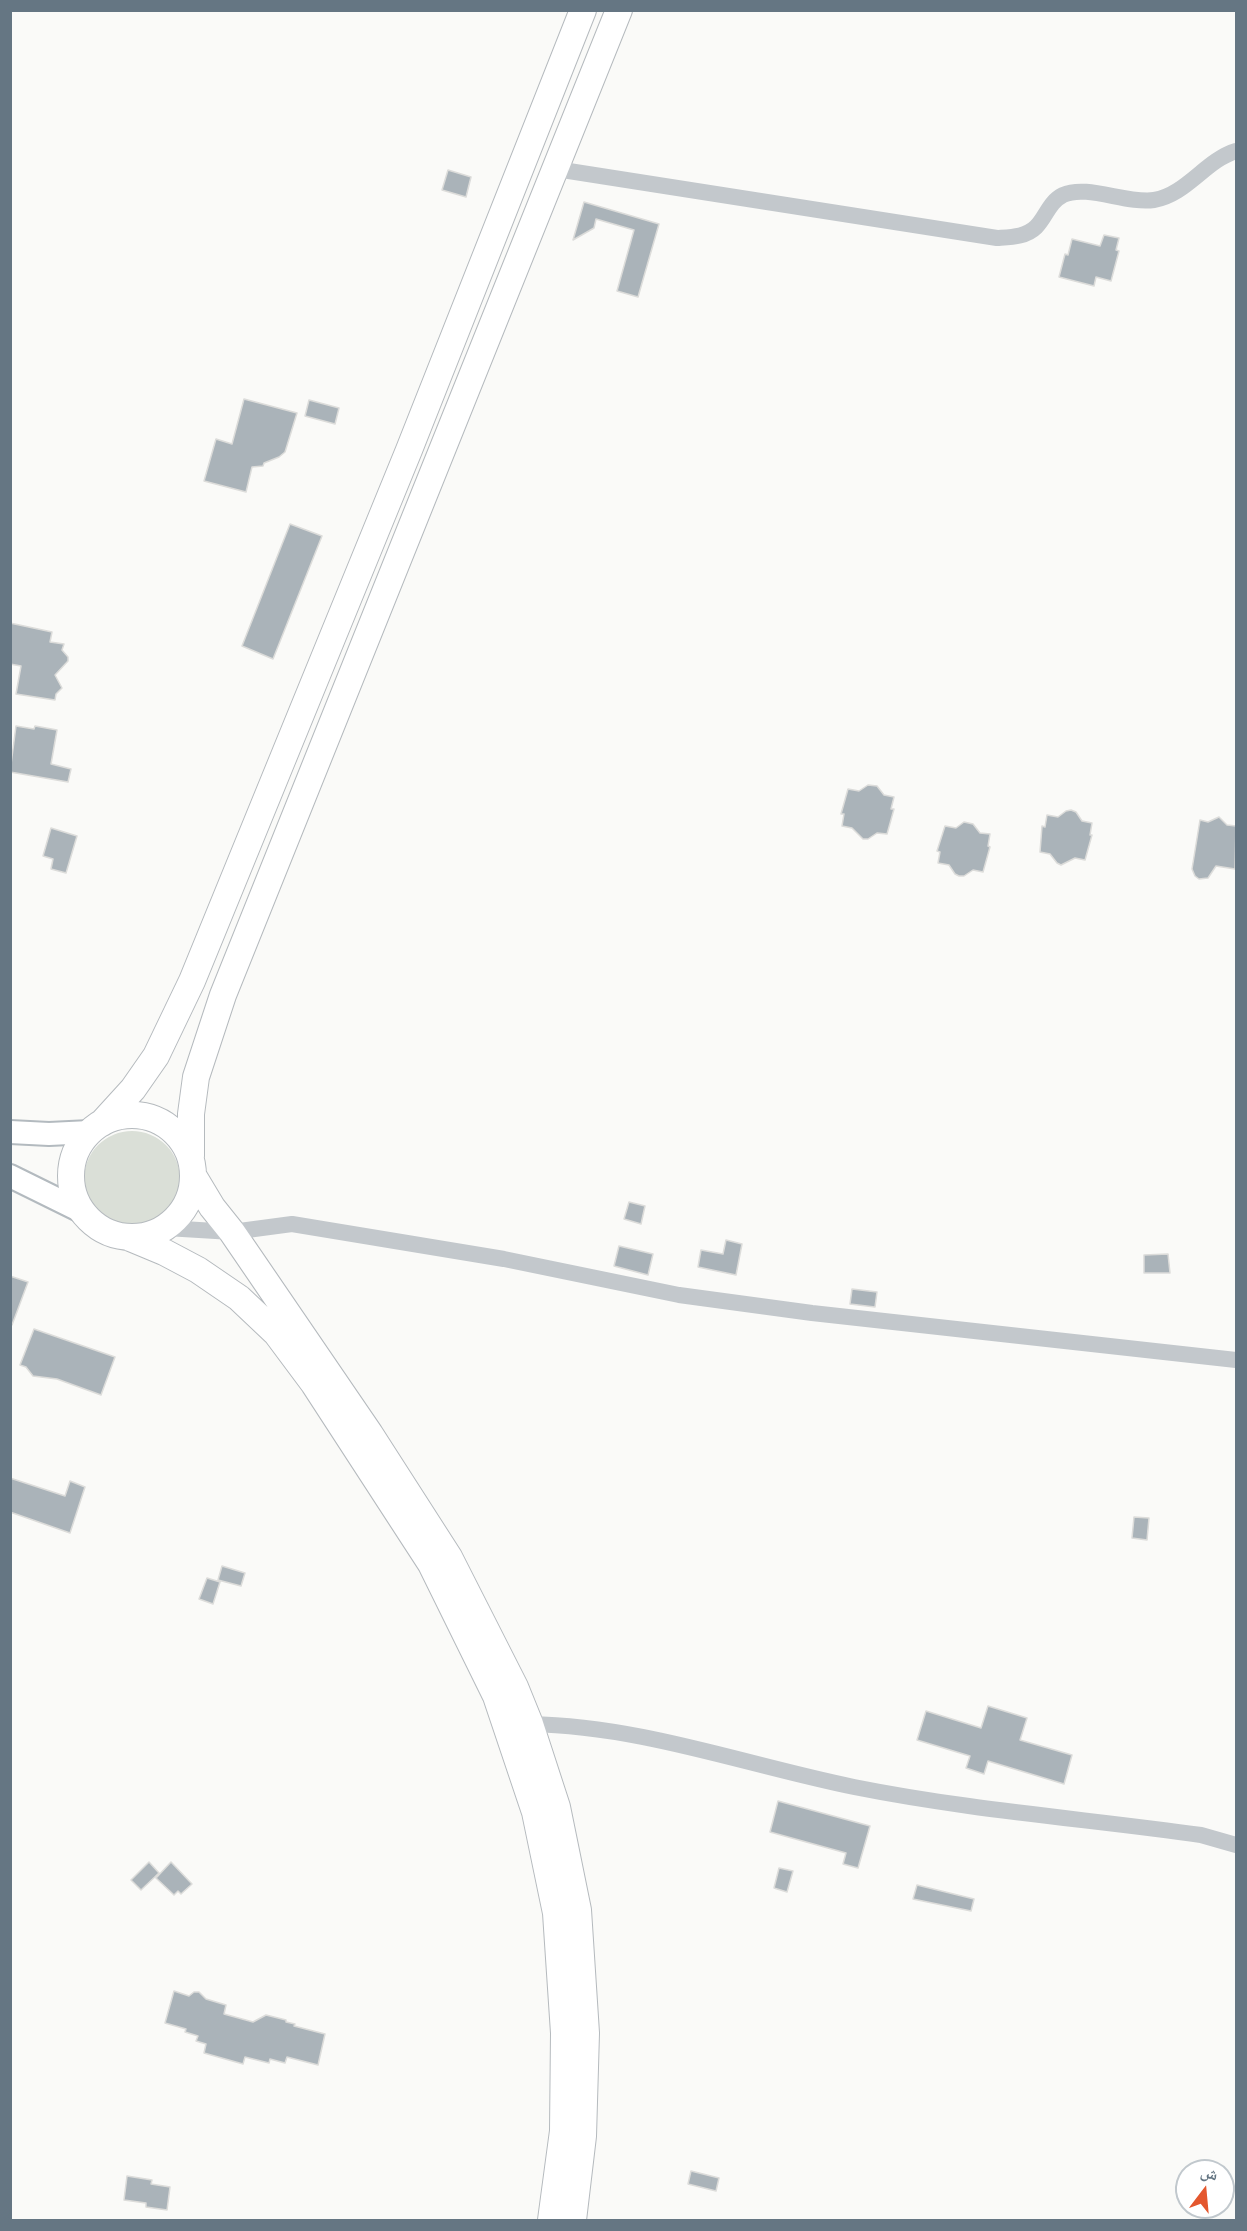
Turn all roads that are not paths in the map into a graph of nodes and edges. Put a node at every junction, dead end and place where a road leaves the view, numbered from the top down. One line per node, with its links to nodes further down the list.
1 (584, 10): 5 (main road)
2 (620, 10): 4 (main road)
3 (1236, 151): 4 (street)
4 (556, 169): 7 (main road)
5 (96, 1127): 6 (main road); 7 (main road); 9 (main road)
6 (10, 1132)
7 (192, 1166): 10 (main road); 11 (main road)
8 (10, 1176): 9 (main road)
9 (82, 1212): 12 (main road)
10 (166, 1228): 11 (street); 12 (main road)
11 (232, 1232): 13 (street); 14 (main road)
12 (128, 1237): 16 (main road)
13 (1236, 1360)
14 (530, 1724): 15 (street); 17 (main road)
15 (1236, 1845)
16 (551, 2220)
17 (573, 2220)

